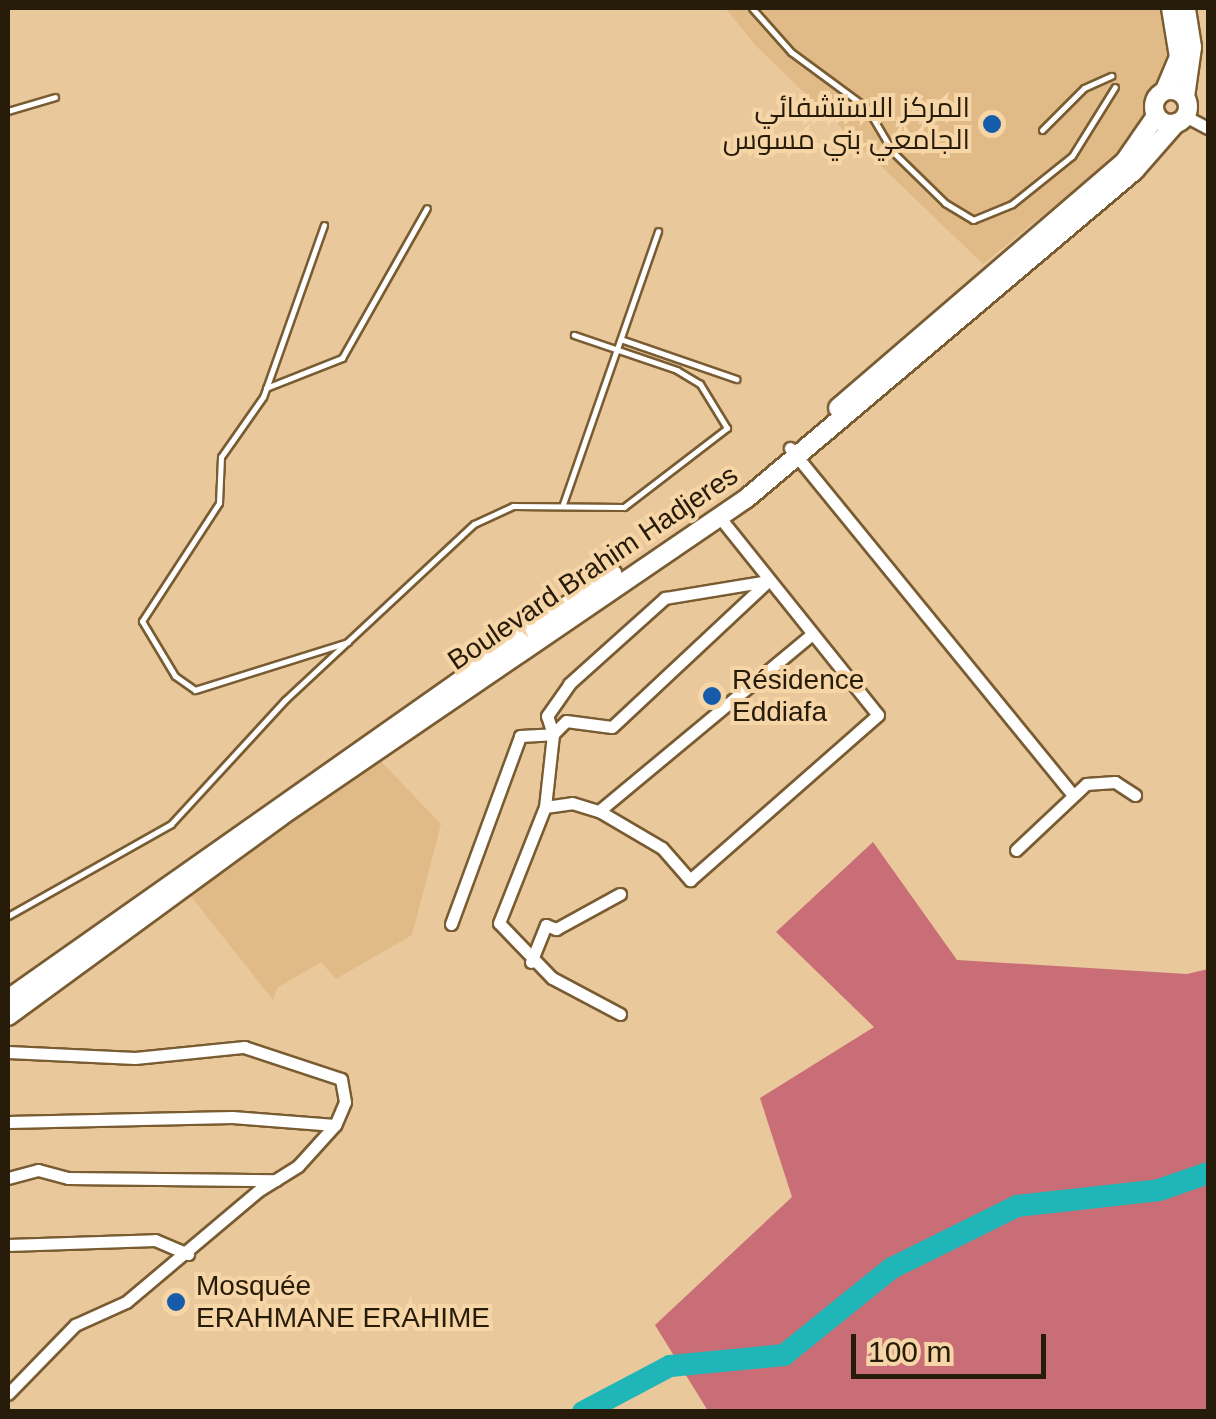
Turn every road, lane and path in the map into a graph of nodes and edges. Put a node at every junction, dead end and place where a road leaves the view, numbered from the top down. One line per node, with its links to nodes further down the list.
1 (752, 8): 5 (lane)
2 (1171, 8): 6 (main road)
3 (1186, 8): 9 (main road)
4 (1110, 76): 12 (lane)
5 (1116, 87)
6 (1165, 90): 9 (main road); 10 (main road)
7 (56, 97): 8 (lane)
8 (8, 111)
9 (1182, 112): 10 (main road); 11 (street); 21 (main road, Boulevard Brahim Hadjeres)
10 (1156, 116): 21 (main road)
11 (1208, 128)
12 (1042, 130)
13 (427, 208): 20 (lane)
14 (324, 225): 20 (lane)
15 (658, 231): 17 (lane)
16 (574, 334): 18 (lane)
17 (623, 340): 18 (lane); 19 (lane)
18 (621, 348): 22 (lane); 22 (lane)
19 (736, 379)
20 (266, 388): 26 (lane)
21 (794, 453): 23 (main road, Boulevard Brahim Hadjeres); 29 (street); 37 (main road)
22 (563, 504): 26 (lane)
23 (720, 518): 24 (street); 39 (main road, Boulevard Brahim Hadjeres)
24 (768, 581): 25 (street); 27 (street); 27 (street)
25 (812, 634): 31 (street); 31 (street)
26 (351, 641): 34 (lane)
27 (554, 734): 30 (street); 35 (street)
28 (1135, 795): 29 (street)
29 (1073, 796): 32 (street)
30 (545, 807): 31 (street); 36 (street)
31 (599, 811)
32 (1016, 850)
33 (620, 894): 36 (street)
34 (8, 916)
35 (451, 924)
36 (531, 962): 38 (street)
37 (8, 998)
38 (620, 1014)
39 (8, 1016)
40 (8, 1052): 42 (street)
41 (8, 1122): 42 (street)
42 (334, 1125): 44 (street)
43 (8, 1178): 44 (street)
44 (278, 1180): 46 (street)
45 (8, 1245): 46 (street)
46 (188, 1254): 47 (street)
47 (8, 1394)

